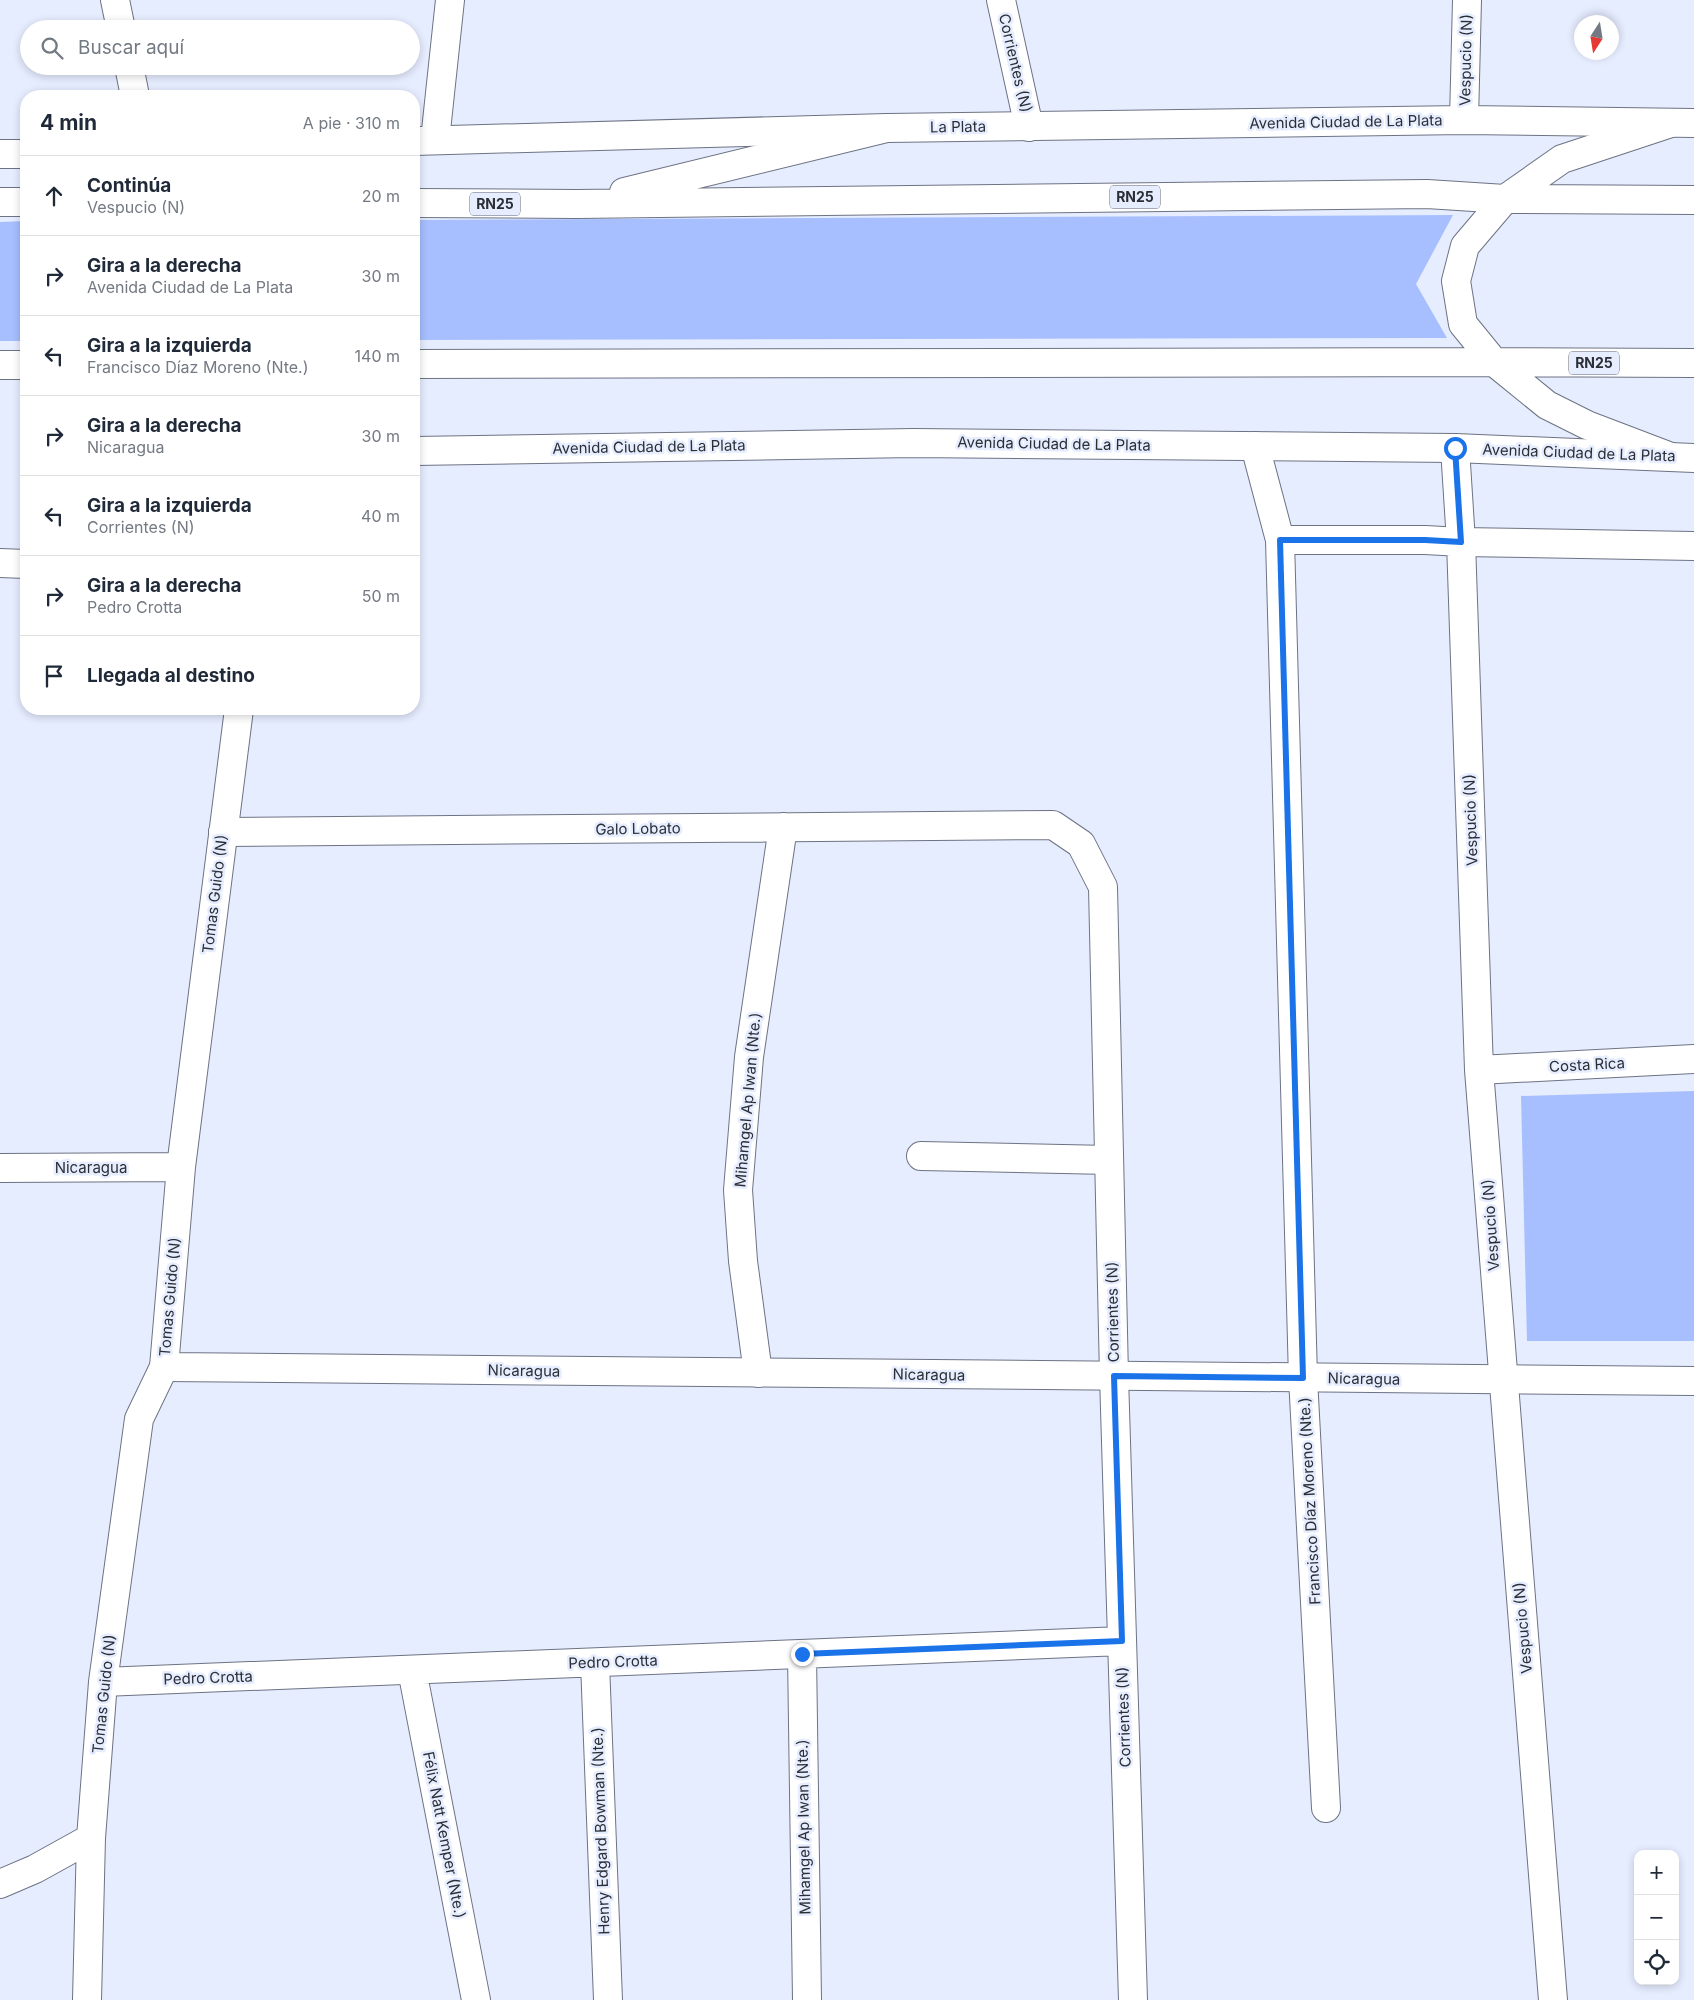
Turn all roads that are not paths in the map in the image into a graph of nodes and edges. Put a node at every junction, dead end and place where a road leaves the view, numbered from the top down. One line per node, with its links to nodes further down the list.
1 (115, 0): 5 (main road)
2 (450, 0): 12 (main road)
3 (1000, 0): 10 (main road, Corrientes (N))
4 (1467, 0): 8 (main road, Vespucio (N))
5 (119, 20)
6 (131, 75): 7 (main road)
7 (134, 90)
8 (1464, 120): 9 (main road, Avenida Ciudad de La Plata); 10 (main road, Avenida Ciudad de La Plata)
9 (1682, 123): 15 (main road)
10 (1029, 127): 11 (main road, La Plata)
11 (887, 128): 12 (main road); 20 (main road)
12 (424, 140)
13 (0, 154): 14 (main road)
14 (20, 154)
15 (1505, 199): 16 (main road, RN25); 20 (main road, RN25); 21 (main road)
16 (1694, 200)
17 (0, 202): 18 (main road)
18 (20, 202)
19 (420, 203): 20 (main road, RN25)
20 (577, 204)
21 (1494, 362): 22 (main road, RN25); 24 (main road, RN25); 29 (main road)
22 (1694, 363)
23 (20, 364): 25 (main road)
24 (420, 364)
25 (0, 365)
26 (1255, 446): 27 (main road, Avenida Ciudad de La Plata); 28 (main road, Avenida Ciudad de La Plata); 30 (main road, Francisco Díaz Moreno (Nte.))
27 (1455, 448): 29 (main road, Avenida Ciudad de La Plata); 31 (main road, Vespucio (N))
28 (420, 451)
29 (1683, 457)
30 (1280, 540): 31 (main road); 48 (main road, Francisco Díaz Moreno (Nte.))
31 (1461, 542): 32 (main road); 40 (main road, Vespucio (N))
32 (1694, 546)
33 (0, 563): 34 (main road)
34 (20, 564)
35 (238, 715): 38 (main road, Tomas Guido (N))
36 (1053, 825): 37 (main road, Galo Lobato); 42 (main road, Corrientes (N))
37 (783, 827): 38 (main road, Galo Lobato); 46 (main road, Mihamgel Ap Iwan (Nte.))
38 (223, 832): 43 (main road, Tomas Guido (N))
39 (1694, 1059): 40 (main road, Costa Rica)
40 (1479, 1070): 49 (main road, Vespucio (N))
41 (921, 1156): 42 (main road)
42 (1109, 1160): 47 (main road, Corrientes (N))
43 (181, 1167): 44 (main road, Nicaragua); 45 (main road, Tomas Guido (N))
44 (0, 1168)
45 (164, 1367): 46 (main road, Nicaragua); 55 (main road, Tomas Guido (N))
46 (758, 1373): 47 (main road, Nicaragua)
47 (1114, 1376): 48 (main road, Nicaragua); 51 (main road, Corrientes (N))
48 (1303, 1378): 49 (main road, Nicaragua); 56 (main road, Francisco Díaz Moreno (Nte.))
49 (1503, 1380): 50 (main road, Nicaragua); 64 (main road, Vespucio (N))
50 (1694, 1381)
51 (1122, 1641): 52 (main road, Pedro Crotta); 63 (main road, Corrientes (N))
52 (802, 1654): 53 (main road, Pedro Crotta); 62 (main road, Mihamgel Ap Iwan (Nte.))
53 (595, 1663): 54 (main road, Pedro Crotta); 61 (main road, Henry Edgard Bowman (Nte.))
54 (412, 1670): 55 (main road, Pedro Crotta); 60 (main road, Félix Natt Kemper (Nte.))
55 (103, 1682): 57 (main road, Tomas Guido (N))
56 (1326, 1808)
57 (91, 1838): 58 (main road); 59 (main road, Tomas Guido (N))
58 (0, 1884)
59 (87, 2000)
60 (476, 2000)
61 (608, 2000)
62 (807, 2000)
63 (1133, 2000)
64 (1553, 2000)

